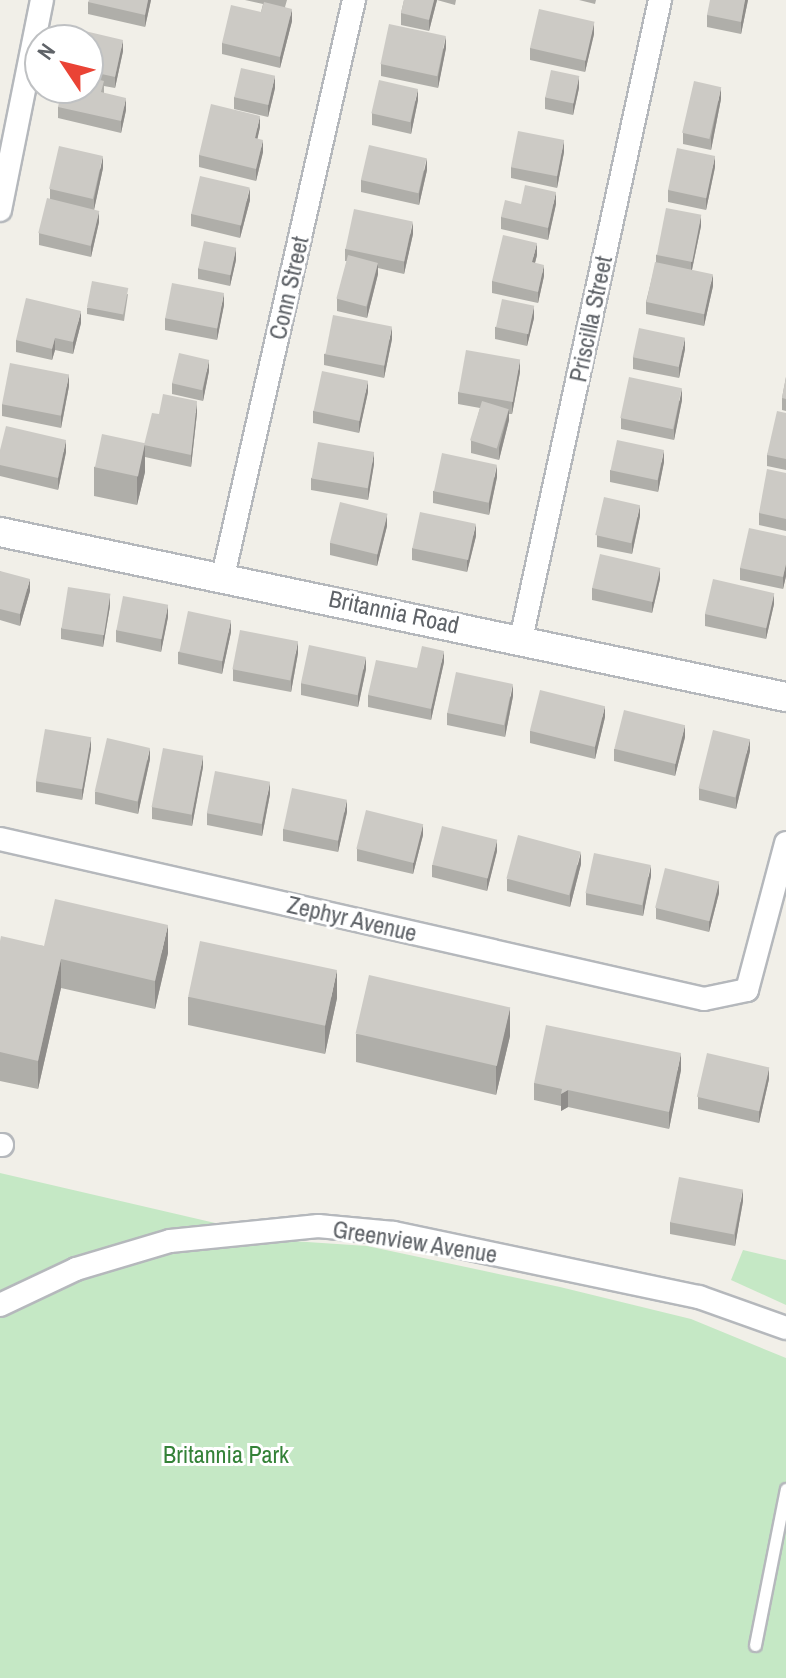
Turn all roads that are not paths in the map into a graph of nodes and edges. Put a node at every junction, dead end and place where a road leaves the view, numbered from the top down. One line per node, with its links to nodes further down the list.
1 (42, 0): 4 (street)
2 (354, 0): 6 (street, Conn Street)
3 (660, 0): 7 (street, Priscilla Street)
4 (0, 210)
5 (0, 532): 6 (street, Britannia Road)
6 (223, 576): 7 (street, Britannia Road)
7 (521, 639): 8 (street, Britannia Road)
8 (786, 697)
9 (0, 839): 10 (street, Zephyr Avenue)
10 (786, 843)
11 (0, 1305): 12 (street, Greenview Avenue)
12 (786, 1328)
13 (786, 1489): 14 (lane)
14 (755, 1645)

